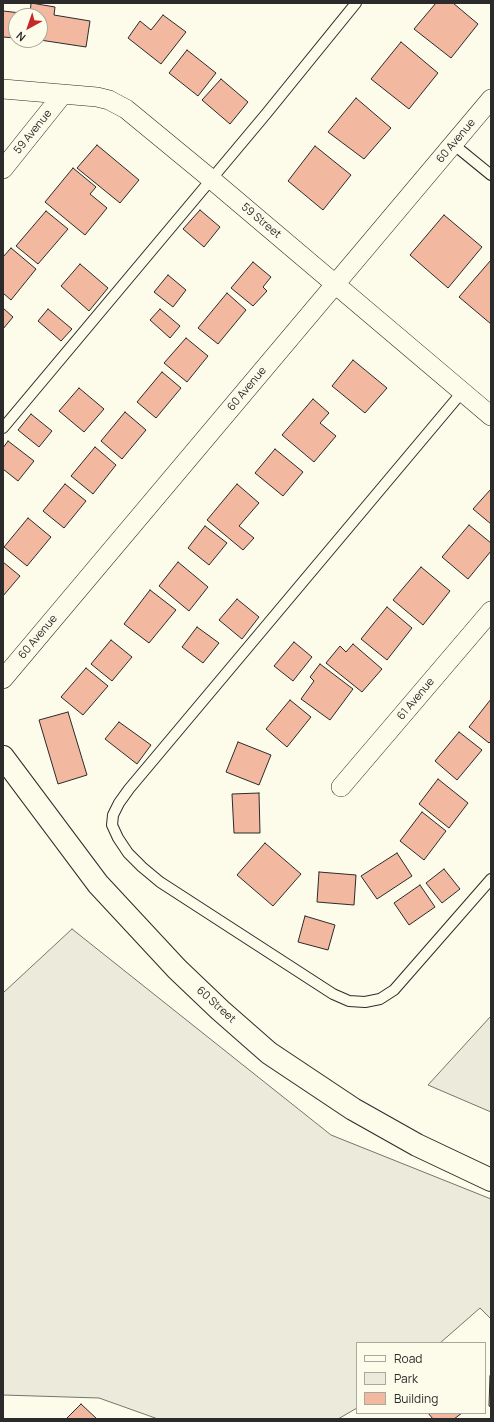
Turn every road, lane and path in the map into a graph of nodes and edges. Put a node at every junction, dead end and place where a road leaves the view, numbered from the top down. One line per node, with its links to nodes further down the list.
1 (356, 3): 8 (lane)
2 (3, 89): 3 (street, 59 Street)
3 (63, 94): 6 (street, 59 Avenue); 8 (street, 59 Street)
4 (491, 99): 5 (street, 60 Avenue)
5 (453, 144): 7 (lane); 9 (street, 60 Avenue)
6 (3, 169)
7 (491, 175)
8 (211, 179): 9 (street, 59 Street); 12 (lane)
9 (335, 284): 10 (street, 59 Street); 14 (street, 60 Avenue)
10 (463, 391): 11 (street, 59 Street); 17 (lane)
11 (491, 416)
12 (3, 428)
13 (491, 611): 16 (street, 61 Avenue)
14 (3, 678)
15 (3, 757): 18 (main road, 60 Street)
16 (341, 787)
17 (491, 879)
18 (491, 1180)

